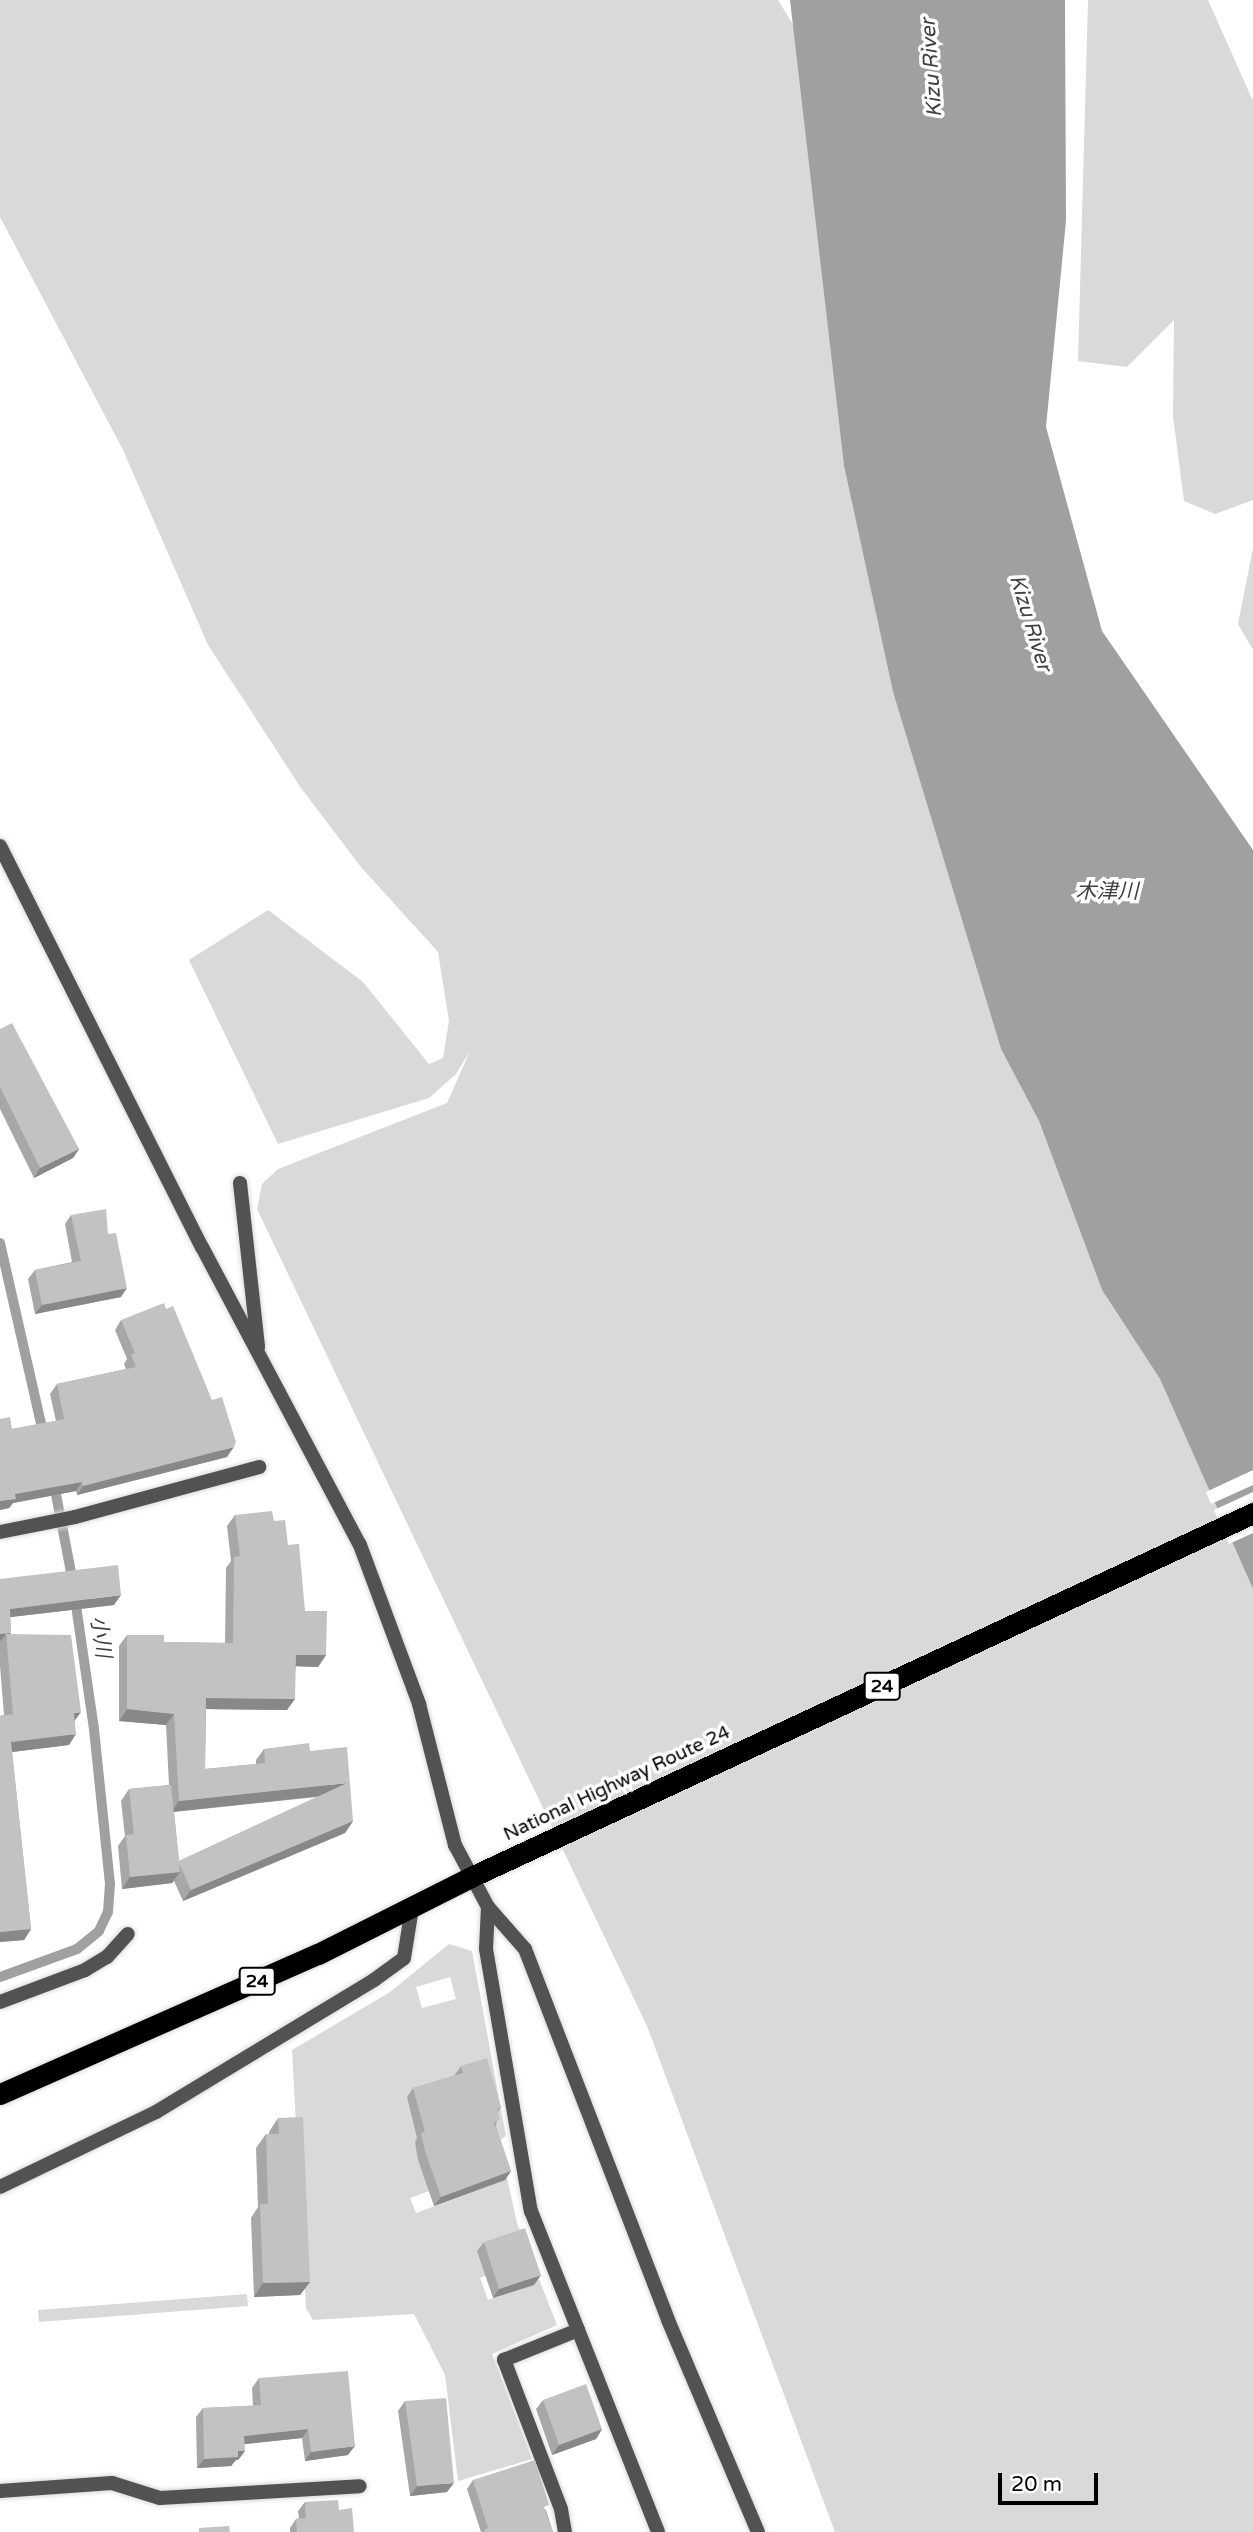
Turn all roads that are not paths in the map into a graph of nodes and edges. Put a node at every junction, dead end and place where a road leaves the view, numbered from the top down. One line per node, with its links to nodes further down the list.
1 (0, 846): 3 (street)
2 (240, 1182): 3 (street)
3 (259, 1356): 7 (street)
4 (259, 1467): 6 (street)
5 (1253, 1513): 7 (highway, National Highway Route 24 / 24)
6 (0, 1532)
7 (471, 1877): 8 (street); 9 (highway, National Highway Route 24 / 24)
8 (488, 1907): 14 (street); 19 (street)
9 (412, 1908): 12 (highway, National Highway Route 24 / 24); 13 (street)
10 (128, 1934): 11 (street)
11 (0, 2002)
12 (0, 2094)
13 (0, 2187)
14 (578, 2330): 17 (street); 18 (street)
15 (360, 2486): 16 (street)
16 (0, 2491)
17 (565, 2532)
18 (658, 2532)
19 (758, 2532)

